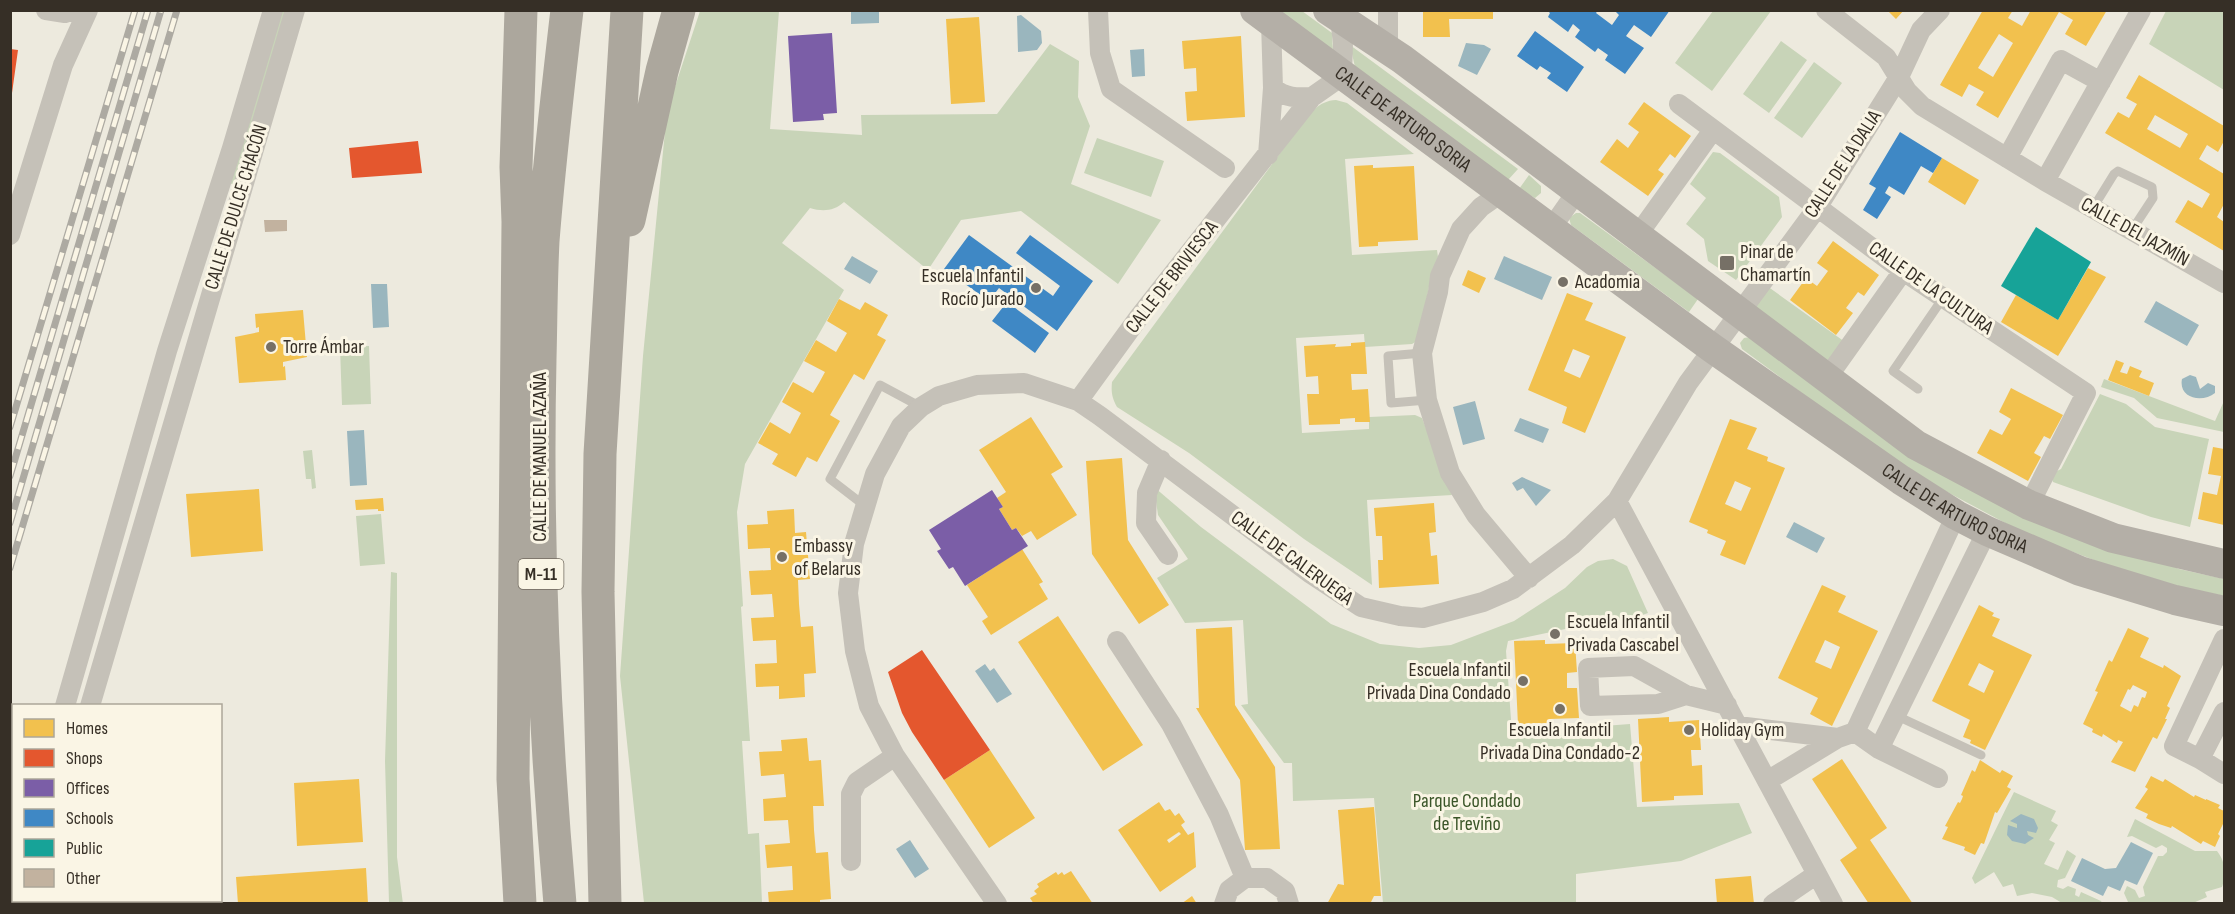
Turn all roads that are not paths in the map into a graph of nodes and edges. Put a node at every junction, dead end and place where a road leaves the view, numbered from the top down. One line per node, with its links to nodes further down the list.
1 (46, 10): 2 (street)
2 (74, 10)
3 (88, 10): 36 (street)
4 (273, 10): 48 (street, CALLE DE DULCE CHACÓN)
5 (295, 10): 51 (street, CALLE DE DULCE CHACÓN)
6 (521, 10): 84 (highway)
7 (532, 10): 38 (highway)
8 (567, 10): 38 (highway, CALLE DE MANUEL AZAÑA / M-11)
9 (627, 10): 41 (highway)
10 (679, 10): 41 (highway)
11 (1098, 10): 28 (street)
12 (1388, 10): 18 (street)
13 (1826, 10): 20 (street, CALLE DEL JAZMÍN)
14 (1940, 10): 20 (street, CALLE DE LA DALIA)
15 (2141, 10): 21 (street)
16 (1334, 15): 18 (main road, CALLE DE ARTURO SORIA); 19 (street)
17 (1263, 16): 19 (main road, CALLE DE ARTURO SORIA); 22 (street)
18 (1388, 50): 30 (main road, CALLE DE ARTURO SORIA)
19 (1342, 76): 23 (street, CALLE DE BRIVIESCA); 31 (main road, CALLE DE ARTURO SORIA)
20 (1899, 77): 27 (street, CALLE DEL JAZMÍN); 32 (street, CALLE DE LA DALIA)
21 (2101, 82): 27 (street); 29 (street)
22 (1273, 88): 23 (street); 26 (street)
23 (1312, 97): 26 (street, CALLE DE BRIVIESCA)
24 (1679, 104): 25 (street, CALLE DE LA CULTURA)
25 (1713, 130): 32 (street, CALLE DE LA CULTURA); 37 (street)
26 (1268, 155): 50 (street, CALLE DE BRIVIESCA)
27 (2007, 158): 29 (street, CALLE DEL JAZMÍN)
28 (1225, 168)
29 (2045, 181): 33 (street, CALLE DEL JAZMÍN)
30 (1578, 190): 34 (street); 37 (main road, CALLE DE ARTURO SORIA)
31 (1501, 193): 34 (main road, CALLE DE ARTURO SORIA); 45 (street)
32 (1817, 207): 39 (street, CALLE DE LA CULTURA); 43 (street, CALLE DE LA DALIA)
33 (2093, 208): 35 (street, CALLE DEL JAZMÍN); 35 (lane)
34 (1550, 230): 44 (main road, CALLE DE ARTURO SORIA)
35 (2132, 230): 40 (street, CALLE DEL JAZMÍN)
36 (10, 235)
37 (1637, 236): 43 (main road, CALLE DE ARTURO SORIA)
38 (543, 243): 59 (highway, CALLE DE MANUEL AZAÑA / M-11)
39 (1903, 271): 42 (street, CALLE DE LA CULTURA); 46 (street)
40 (2224, 283)
41 (610, 285): 72 (highway)
42 (1943, 298): 47 (lane); 55 (street, CALLE DE LA CULTURA)
43 (1738, 313): 44 (street); 46 (main road, CALLE DE ARTURO SORIA)
44 (1712, 348): 54 (street, CALLE DE CALERUEGA); 57 (main road, CALLE DE ARTURO SORIA)
45 (1422, 353): 49 (street); 49 (lane)
46 (1827, 378): 55 (main road, CALLE DE ARTURO SORIA)
47 (1918, 389)
48 (154, 397): 51 (street); 62 (street, CALLE DE DULCE CHACÓN)
49 (1426, 400): 64 (street)
50 (1078, 402): 52 (street, CALLE DE CALERUEGA); 53 (street, CALLE DE CALERUEGA)
51 (178, 404): 63 (street, CALLE DE DULCE CHACÓN)
52 (921, 407): 56 (street, CALLE DE CALERUEGA); 56 (lane)
53 (1161, 460): 60 (street); 64 (street, CALLE DE CALERUEGA)
54 (1617, 501): 64 (street, CALLE DE CALERUEGA); 71 (street)
55 (2029, 505): 61 (main road, CALLE DE ARTURO SORIA)
56 (865, 506): 79 (street, CALLE DE CALERUEGA)
57 (1956, 515): 58 (main road, CALLE DE ARTURO SORIA); 76 (street)
58 (1987, 531): 65 (main road, CALLE DE ARTURO SORIA); 74 (street)
59 (540, 533): 84 (highway); 89 (highway, CALLE DE MANUEL AZAÑA / M-11)
60 (1168, 555)
61 (2224, 564)
62 (104, 572): 63 (street); 69 (street, CALLE DE DULCE CHACÓN)
63 (129, 577): 70 (street, CALLE DE DULCE CHACÓN)
64 (1529, 578)
65 (2224, 611)
66 (2224, 639): 80 (street)
67 (1117, 641): 87 (street)
68 (1686, 695): 71 (street)
69 (65, 704)
70 (90, 704)
71 (1726, 705): 75 (street)
72 (600, 706): 90 (highway); 91 (highway)
73 (2224, 712): 80 (street)
74 (1895, 715): 77 (street); 78 (lane)
75 (1739, 728): 76 (street); 83 (street)
76 (1846, 735): 77 (street); 83 (street)
77 (1879, 749): 82 (street)
78 (1981, 755)
79 (895, 756): 85 (street); 92 (street, CALLE DE CALERUEGA)
80 (2200, 759): 81 (street)
81 (2224, 774)
82 (1938, 778)
83 (1767, 781): 86 (street)
84 (518, 849): 88 (highway)
85 (851, 861)
86 (1817, 874): 95 (street); 96 (street)
87 (1245, 878): 93 (street); 94 (street)
88 (520, 903)
89 (560, 903)
90 (605, 903)
91 (627, 903)
92 (997, 903)
93 (1224, 903)
94 (1288, 903)
95 (1773, 903)
96 (1833, 903)

